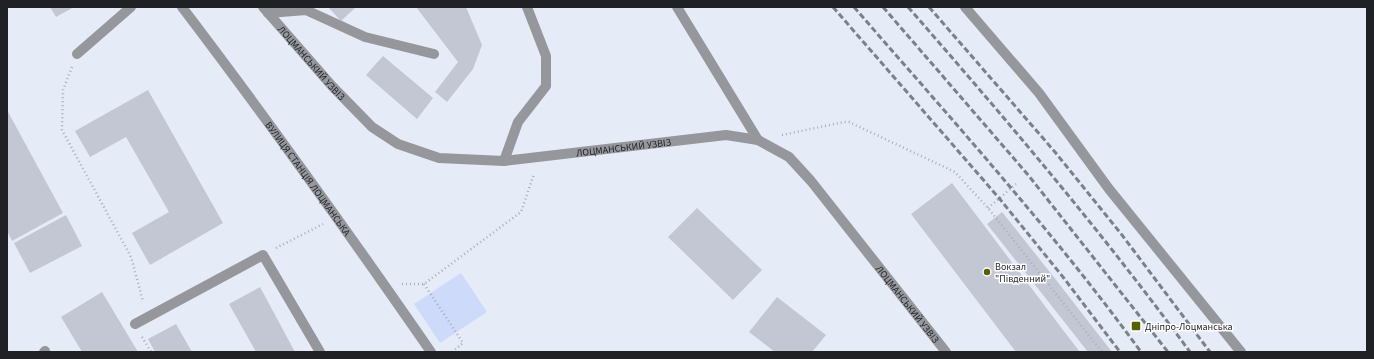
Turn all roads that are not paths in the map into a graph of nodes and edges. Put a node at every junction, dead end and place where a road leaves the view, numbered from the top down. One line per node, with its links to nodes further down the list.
1 (131, 7): 7 (street)
2 (182, 7): 13 (street, ВУЛИЦЯ СТАНЦІЯ ЛОЦМАНСЬКА)
3 (527, 7): 10 (street)
4 (677, 7): 9 (street)
5 (965, 7): 15 (street)
6 (265, 10): 8 (street); 10 (street, ЛОЦМАНСЬКИЙ УЗВІЗ)
7 (77, 54)
8 (434, 54)
9 (758, 140): 10 (street, ЛОЦМАНСЬКИЙ УЗВІЗ); 14 (street, ЛОЦМАНСЬКИЙ УЗВІЗ)
10 (504, 161)
11 (135, 324): 12 (street)
12 (320, 352)
13 (431, 352)
14 (946, 352)
15 (1241, 352)

